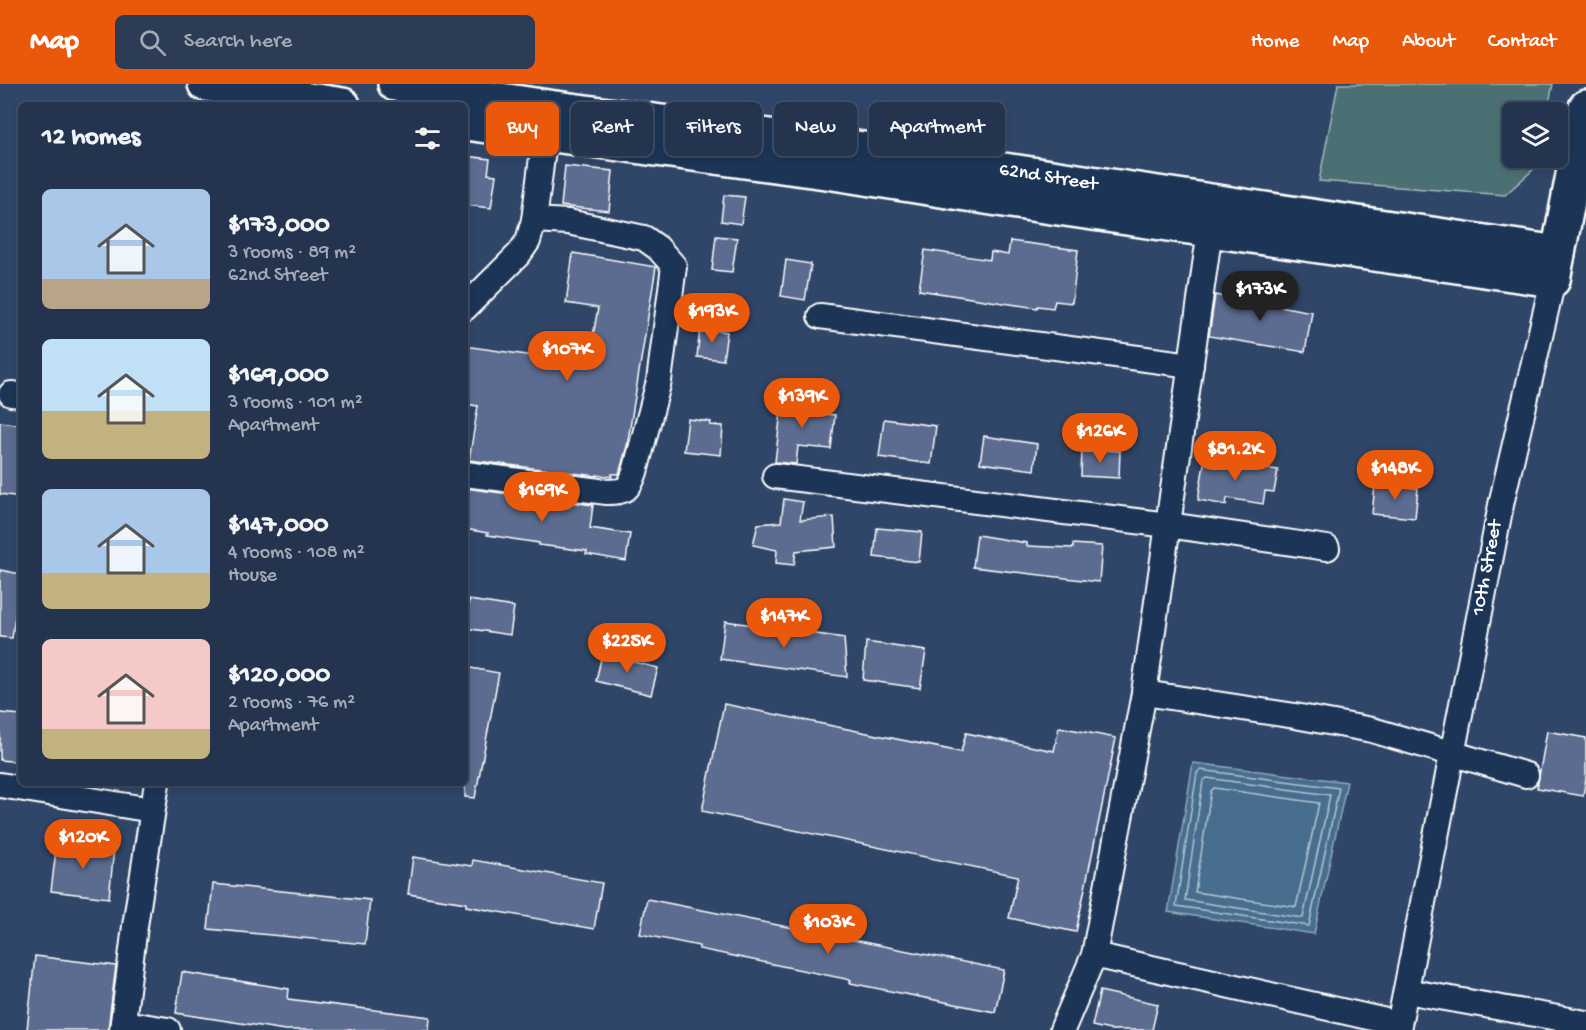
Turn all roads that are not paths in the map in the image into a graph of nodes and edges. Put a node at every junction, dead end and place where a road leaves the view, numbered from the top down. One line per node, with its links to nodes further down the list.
1 (206, 84): 3 (main road)
2 (395, 84): 5 (main road, 62nd Street)
3 (264, 94): 4 (main road)
4 (322, 102)
5 (486, 106)
6 (1586, 107): 15 (main road, 10th Street)
7 (486, 122): 8 (main road, 62nd Street)
8 (468, 123)
9 (559, 123): 11 (main road, 62nd Street)
10 (542, 156): 12 (street)
11 (835, 159): 13 (main road, 62nd Street); 14 (main road, 62nd Street)
12 (534, 219): 16 (street); 19 (street)
13 (1210, 230): 14 (main road, 62nd Street); 18 (street)
14 (1327, 233): 15 (main road, 62nd Street)
15 (1555, 266): 24 (street, 10th Street)
16 (468, 305)
17 (820, 316): 18 (street)
18 (1191, 365): 21 (street)
19 (468, 474)
20 (776, 476): 21 (street)
21 (1168, 525): 22 (street); 23 (street)
22 (1327, 548)
23 (1144, 693): 24 (street); 29 (street)
24 (1451, 752): 25 (street); 30 (street, 10th Street)
25 (1526, 775)
26 (0, 785): 28 (street)
27 (156, 786): 28 (street)
28 (152, 810): 32 (street)
29 (1094, 955): 33 (street); 35 (street)
30 (1406, 991): 31 (street); 33 (street, 10th Street)
31 (1586, 1023)
32 (123, 1027): 34 (street)
33 (1399, 1027)
34 (168, 1030)
35 (1062, 1030)

